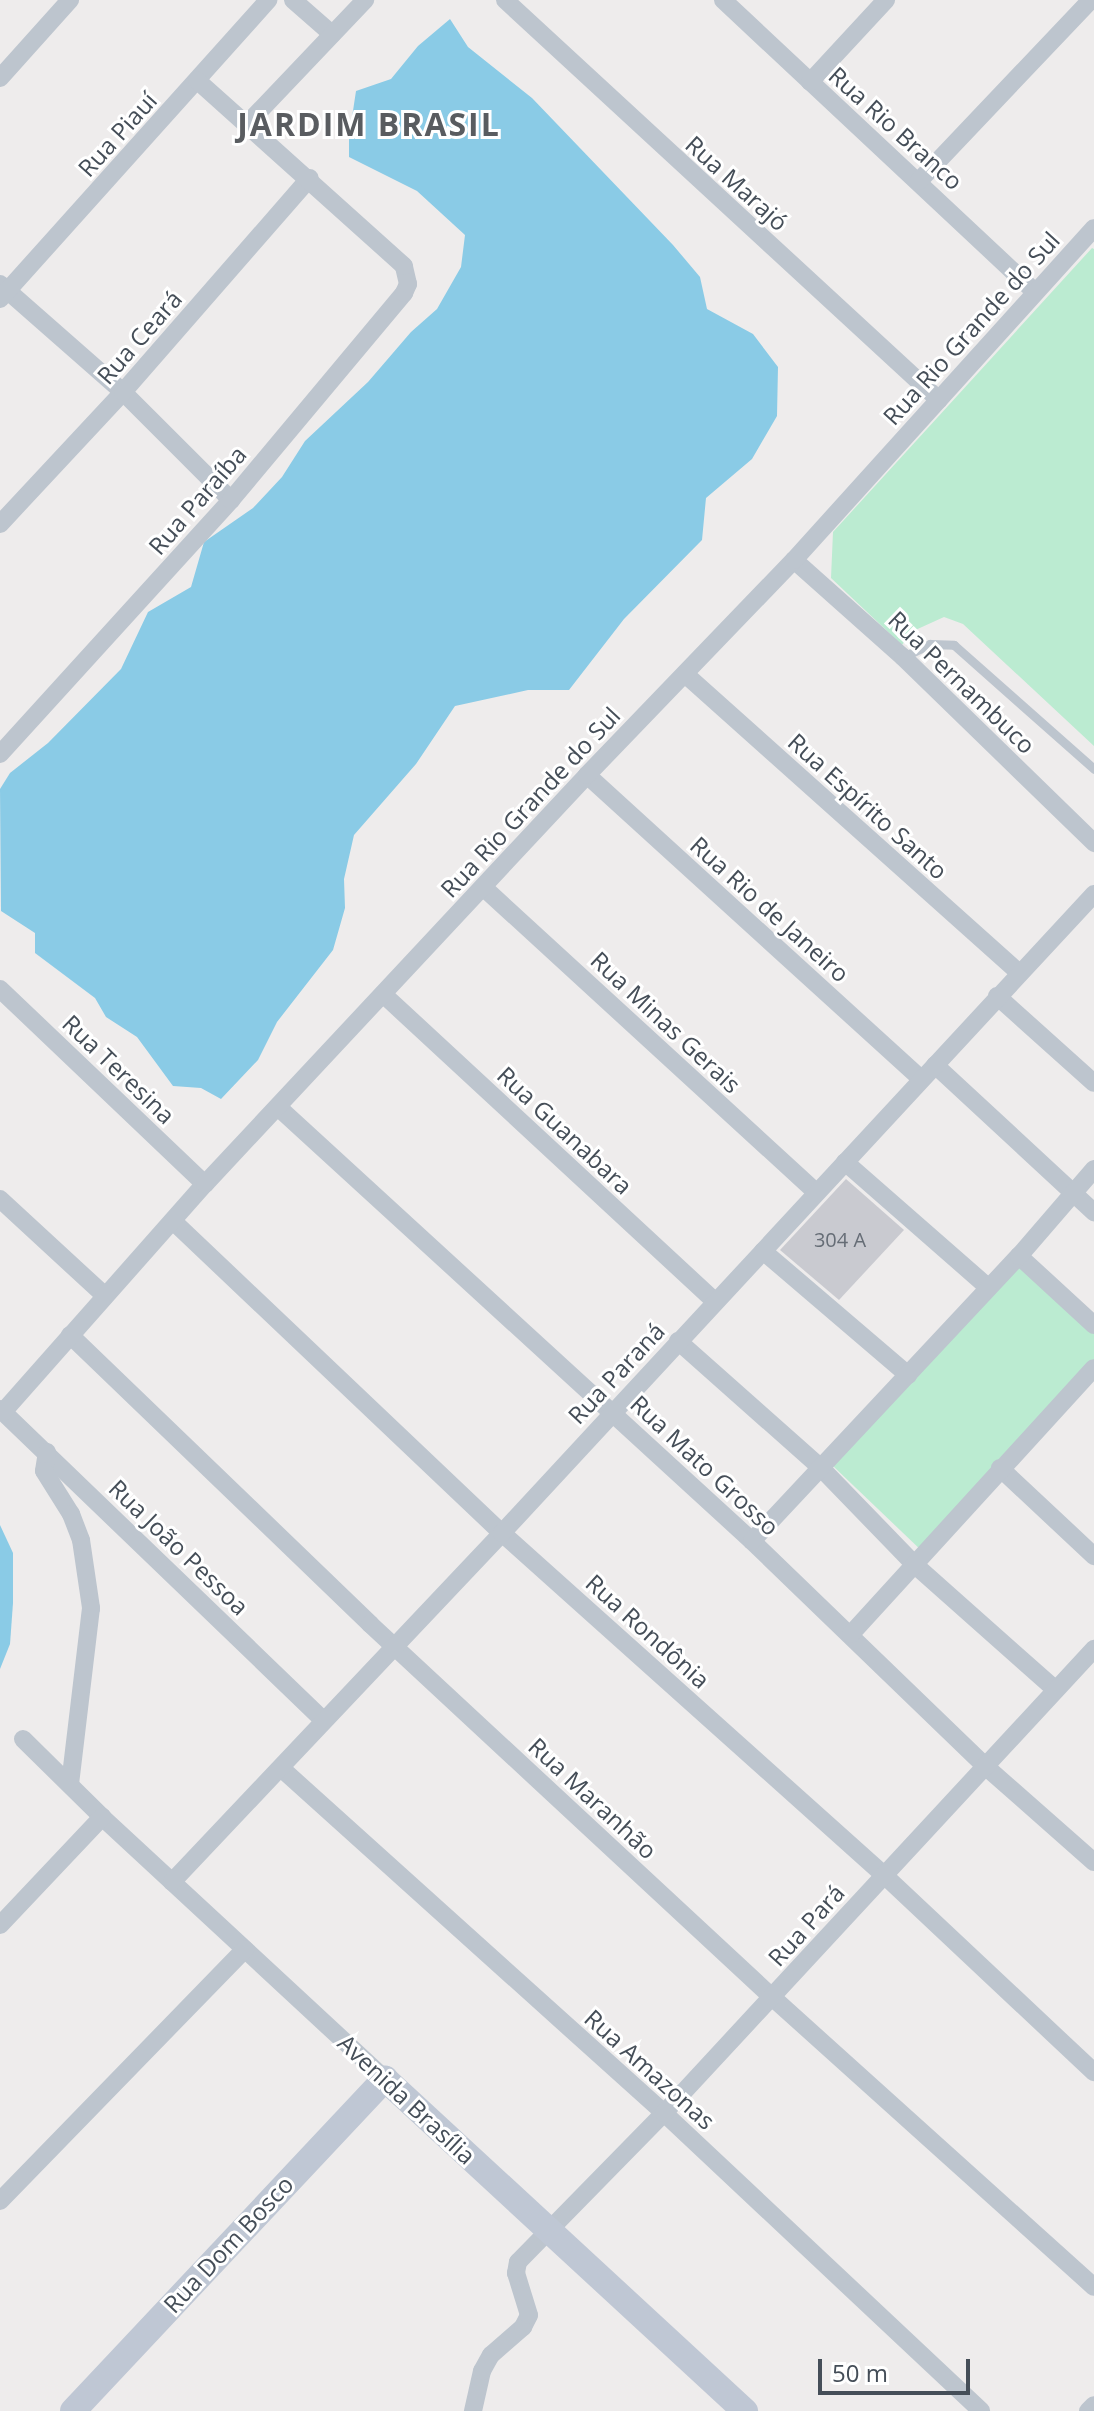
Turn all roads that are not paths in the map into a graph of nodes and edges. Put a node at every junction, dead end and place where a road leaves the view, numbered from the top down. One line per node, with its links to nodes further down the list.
1 (70, 0): 10 (street)
2 (268, 0): 11 (street, Rua Piauí)
3 (293, 0): 9 (street)
4 (365, 0): 9 (street)
5 (505, 0): 20 (street, Rua Marajó)
6 (723, 0): 12 (street, Rua Rio Branco)
7 (886, 0): 12 (street)
8 (1091, 0): 15 (street)
9 (332, 34): 13 (street)
10 (0, 78)
11 (197, 80): 13 (street); 17 (street, Rua Piauí)
12 (810, 82): 15 (street, Rua Rio Branco)
13 (248, 123): 14 (street)
14 (310, 178): 19 (street, Rua Ceará); 21 (street, Rua Paraíba)
15 (919, 181): 18 (street, Rua Rio Branco)
16 (1094, 228): 18 (street, Rua Rio Grande do Sul)
17 (3, 291): 19 (street)
18 (1035, 292): 20 (street, Rua Rio Grande do Sul)
19 (123, 392): 21 (street); 22 (street, Rua Ceará)
20 (939, 400): 23 (street, Rua Rio Grande do Sul)
21 (231, 500): 26 (street, Rua Paraíba)
22 (0, 524)
23 (794, 560): 24 (street, Rua Pernambuco); 25 (street, Rua Rio Grande do Sul)
24 (903, 657): 27 (lane); 29 (street, Rua Pernambuco)
25 (685, 674): 28 (street, Rua Rio Grande do Sul); 32 (street, Rua Espírito Santo)
26 (0, 754)
27 (1094, 769)
28 (587, 775): 30 (street, Rua Rio Grande do Sul); 37 (street, Rua Rio de Janeiro)
29 (1094, 843)
30 (483, 887): 34 (street, Rua Rio Grande do Sul); 43 (street, Rua Minas Gerais)
31 (1094, 894): 32 (street, Rua Paraná)
32 (1019, 973): 35 (street, Rua Paraná)
33 (0, 989): 42 (street, Rua Teresina)
34 (383, 994): 39 (street, Rua Rio Grande do Sul); 52 (street, Rua Guanabara)
35 (997, 996): 36 (street, Rua Paraná); 38 (street)
36 (935, 1065): 37 (street, Rua Paraná); 44 (street)
37 (921, 1079): 40 (street, Rua Paraná)
38 (1094, 1083)
39 (279, 1108): 42 (street, Rua Rio Grande do Sul); 59 (street, Rua Mato Grosso)
40 (845, 1162): 43 (street, Rua Paraná); 50 (street)
41 (1094, 1169): 44 (street)
42 (205, 1184): 47 (street, Rua Rio Grande do Sul)
43 (816, 1192): 48 (street, Rua Paraná)
44 (1073, 1192): 46 (street); 49 (street)
45 (0, 1199): 51 (street)
46 (1094, 1212)
47 (174, 1222): 51 (street, Rua Rio Grande do Sul); 63 (street, Rua Rondônia)
48 (763, 1251): 52 (street, Rua Paraná); 56 (street)
49 (1019, 1256): 50 (street); 53 (street)
50 (988, 1287): 56 (street)
51 (105, 1296): 54 (street, Rua Rio Grande do Sul)
52 (715, 1301): 55 (street, Rua Paraná)
53 (1094, 1325)
54 (70, 1335): 58 (street, Rua Rio Grande do Sul); 68 (street, Rua Maranhão)
55 (678, 1341): 59 (street, Rua Paraná); 61 (street)
56 (908, 1375): 61 (street)
57 (1091, 1378): 62 (street)
58 (1, 1410): 60 (street, Rua João Pessoa)
59 (612, 1412): 63 (street, Rua Paraná); 64 (street, Rua Mato Grosso)
60 (47, 1452): 71 (street, Rua João Pessoa); 75 (street)
61 (821, 1468): 64 (street); 66 (street)
62 (1000, 1468): 65 (street); 66 (street)
63 (502, 1533): 68 (street, Rua Paraná); 78 (street, Rua Rondônia)
64 (752, 1541): 67 (street, Rua Mato Grosso)
65 (1094, 1556)
66 (915, 1565): 67 (street); 70 (street)
67 (851, 1634): 73 (street, Rua Mato Grosso)
68 (393, 1645): 71 (street, Rua Paraná); 82 (street, Rua Maranhão)
69 (1093, 1653): 70 (street, Rua Pará)
70 (1056, 1690): 73 (street, Rua Pará)
71 (323, 1720): 74 (street, Rua Paraná)
72 (23, 1739): 75 (street, Avenida Brasília)
73 (985, 1766): 77 (street, Rua Mato Grosso); 78 (street, Rua Pará)
74 (282, 1769): 79 (street, Rua Paraná); 85 (street, Rua Amazonas)
75 (70, 1784): 76 (street, Avenida Brasília)
76 (102, 1817): 79 (street, Avenida Brasília); 80 (street)
77 (1094, 1862)
78 (884, 1875): 82 (street, Rua Pará); 83 (street, Rua Rondônia)
79 (172, 1882): 81 (street, Avenida Brasília)
80 (0, 1925)
81 (245, 1949): 84 (street, Avenida Brasília); 86 (street)
82 (772, 1997): 85 (street, Rua Pará); 88 (street, Rua Maranhão)
83 (1094, 2072)
84 (385, 2079): 87 (street, Avenida Brasília); 90 (street, Rua Dom Bosco)
85 (664, 2113): 87 (street, Rua Pará); 93 (street, Rua Amazonas)
86 (0, 2201)
87 (550, 2231): 91 (street, Rua Pará); 92 (street, Avenida Brasília)
88 (1094, 2287)
89 (1094, 2405): 94 (street)
90 (73, 2411)
91 (473, 2411)
92 (745, 2411)
93 (981, 2411)
94 (1088, 2411)

